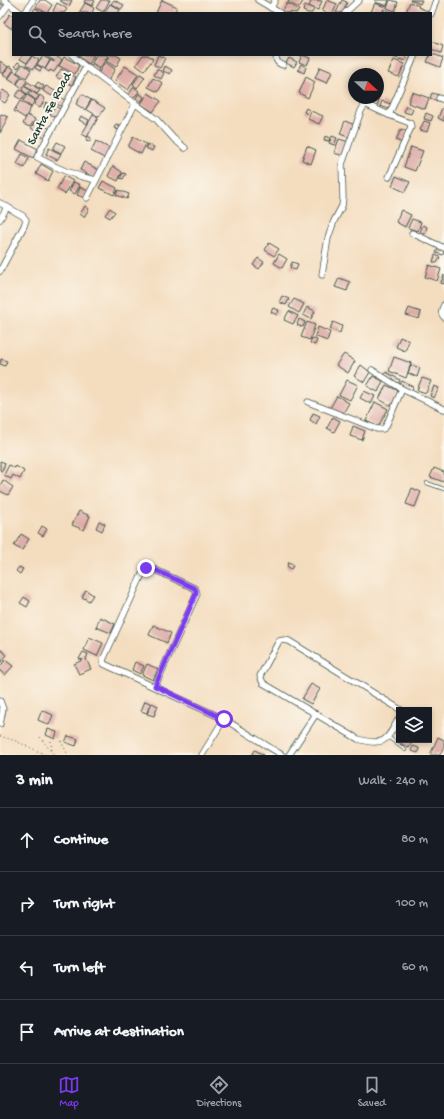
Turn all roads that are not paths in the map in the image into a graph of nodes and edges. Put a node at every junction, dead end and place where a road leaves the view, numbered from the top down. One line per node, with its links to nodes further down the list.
1 (33, 0): 9 (street)
2 (258, 0): 7 (street)
3 (275, 0): 7 (street)
4 (359, 0): 11 (street)
5 (436, 0): 12 (street)
6 (7, 2): 8 (street); 13 (street)
7 (271, 8): 10 (street)
8 (20, 12)
9 (26, 12)
10 (278, 12)
11 (346, 12)
12 (432, 12)
13 (0, 16)
14 (73, 56): 18 (street, Santa Fe Road)
15 (276, 56): 17 (street)
16 (414, 56): 20 (street)
17 (283, 65)
18 (86, 67): 19 (street); 23 (street, Santa Fe Road)
19 (135, 104): 21 (street); 23 (street)
20 (389, 115): 22 (street); 31 (street)
21 (185, 148)
22 (389, 177)
23 (96, 180): 24 (street)
24 (87, 198)
25 (0, 203): 26 (street)
26 (7, 207): 27 (street); 30 (street)
27 (0, 219)
28 (412, 233): 29 (street)
29 (444, 248)
30 (0, 271)
31 (322, 274)
32 (444, 305): 33 (street)
33 (444, 317)
34 (372, 370): 35 (street)
35 (402, 389): 36 (street); 37 (street)
36 (308, 402)
37 (444, 409)
38 (427, 482): 39 (lane)
39 (444, 489)
40 (155, 686): 40 (street); 44 (street)
41 (0, 701): 46 (street)
42 (397, 707): 43 (street)
43 (316, 714): 47 (street); 51 (street)
44 (224, 719): 49 (street); 50 (street)
45 (396, 723): 47 (street)
46 (0, 724)
47 (388, 737): 48 (lane)
48 (405, 750)
49 (202, 755)
50 (282, 755)
51 (289, 755)

